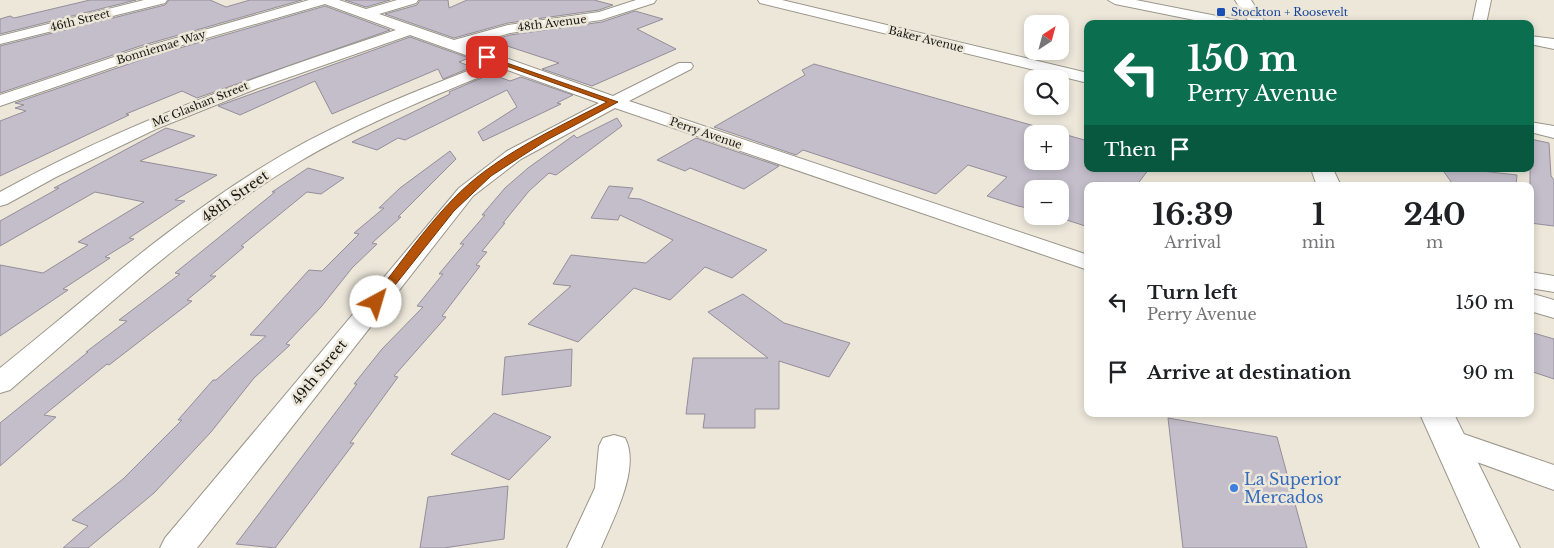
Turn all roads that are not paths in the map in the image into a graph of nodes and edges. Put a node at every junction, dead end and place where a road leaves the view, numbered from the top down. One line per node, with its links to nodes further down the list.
1 (160, 0): 14 (street, 46th Street)
2 (325, 0): 9 (street, Perry Avenue); 21 (street, Bonniemae Way)
3 (411, 0): 9 (street)
4 (649, 0): 17 (street, 48th Avenue)
5 (765, 0): 20 (street, Baker Avenue)
6 (1115, 0): 10 (street)
7 (1243, 0): 11 (main road)
8 (1484, 0): 12 (street)
9 (365, 14): 13 (street, Perry Avenue)
10 (1217, 20)
11 (1256, 20)
12 (1480, 20)
13 (410, 30): 17 (street, Perry Avenue); 25 (street, Mc Glashan Street)
14 (0, 40)
15 (1534, 41): 16 (street)
16 (1554, 44)
17 (454, 45): 18 (street, Perry Avenue)
18 (503, 62): 22 (street, Perry Avenue); 33 (street, 48th Street)
19 (685, 66): 22 (street, 49th Street)
20 (1084, 77)
21 (0, 101)
22 (614, 102): 26 (street, Perry Avenue); 37 (street, 49th Street)
23 (1534, 127): 24 (street)
24 (1554, 132)
25 (0, 200)
26 (1032, 244): 27 (street); 28 (street, Perry Avenue)
27 (1084, 256)
28 (1084, 262)
29 (1534, 281): 30 (main road)
30 (1554, 284)
31 (1534, 303): 32 (main road)
32 (1554, 309)
33 (0, 382)
34 (1443, 427): 36 (street); 39 (main road)
35 (614, 446): 38 (street)
36 (1554, 478)
37 (177, 548)
38 (584, 548)
39 (1500, 548)

